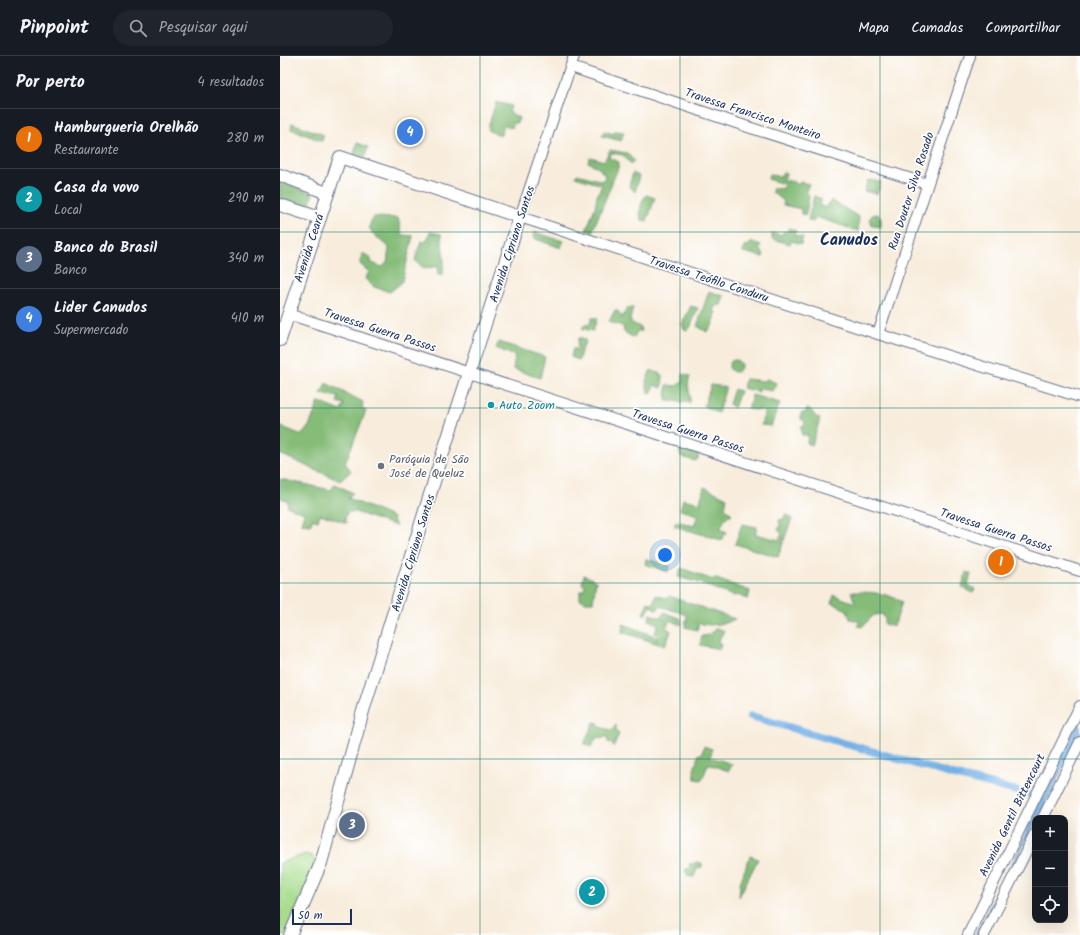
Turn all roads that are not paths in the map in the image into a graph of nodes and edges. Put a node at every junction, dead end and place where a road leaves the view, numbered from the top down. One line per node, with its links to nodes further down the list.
1 (574, 56): 3 (street, Avenida Cipriano Santos)
2 (970, 56): 6 (street, Rua Doutor Silva Rosado)
3 (571, 67): 6 (street, Travessa Francisco Monteiro); 9 (street, Avenida Cipriano Santos)
4 (340, 157): 7 (main road, Avenida Ceará); 9 (main road, Travessa Teófilo Conduru)
5 (280, 175): 7 (main road)
6 (927, 184): 12 (street, Rua Doutor Silva Rosado)
7 (327, 193): 10 (main road, Avenida Ceará)
8 (280, 205): 10 (main road)
9 (520, 217): 12 (street, Travessa Teófilo Conduru); 14 (main road, Avenida Cipriano Santos)
10 (320, 218): 11 (main road, Avenida Ceará)
11 (288, 314): 13 (main road, Avenida Ceará); 14 (street, Travessa Guerra Passos)
12 (878, 334): 15 (street, Travessa Teófilo Conduru)
13 (280, 340)
14 (471, 373): 16 (street, Travessa Guerra Passos); 21 (main road, Avenida Cipriano Santos)
15 (1080, 397)
16 (1080, 571)
17 (1080, 706): 22 (street, Avenida Gentil Bittencourt)
18 (1080, 742): 19 (street)
19 (1044, 815)
20 (1032, 840): 23 (street)
21 (290, 935)
22 (968, 935)
23 (984, 935)

